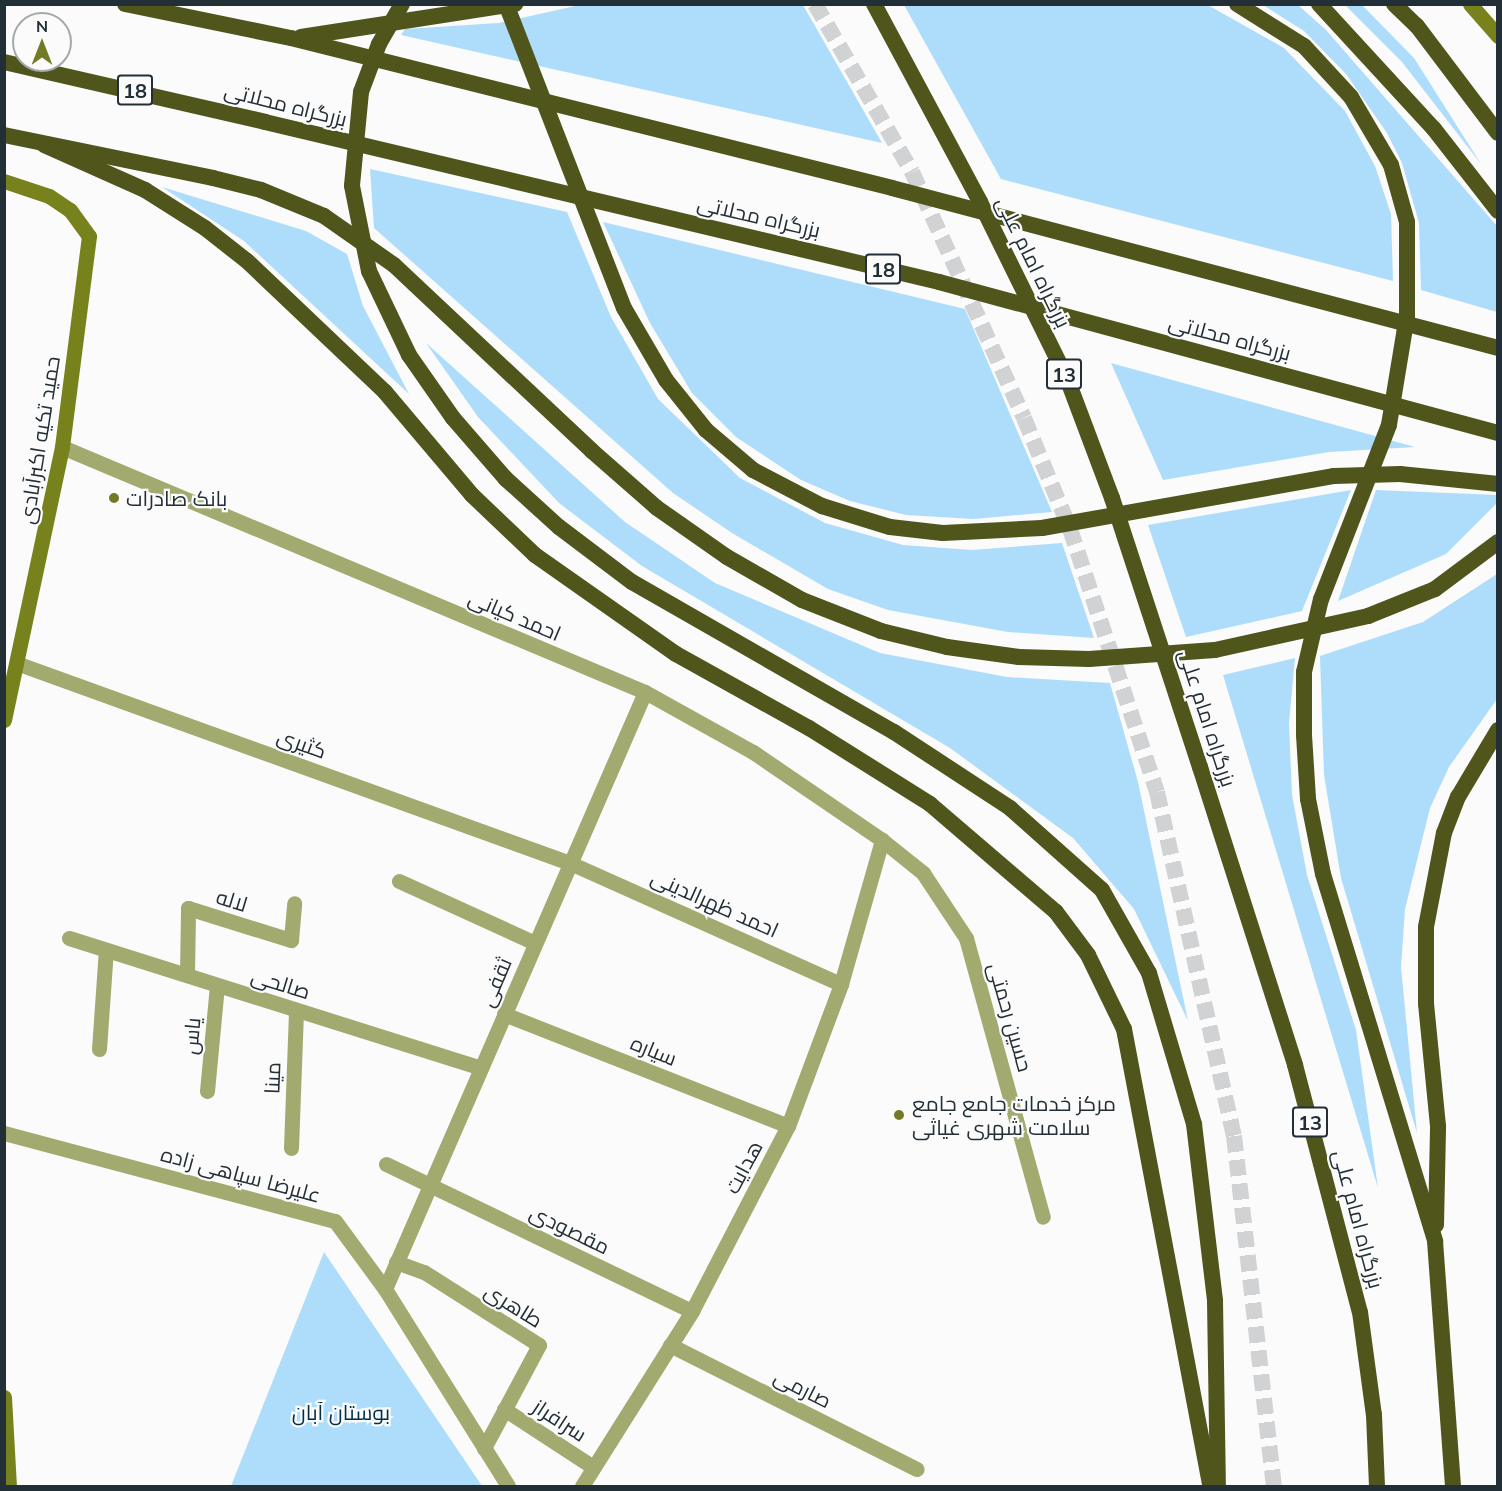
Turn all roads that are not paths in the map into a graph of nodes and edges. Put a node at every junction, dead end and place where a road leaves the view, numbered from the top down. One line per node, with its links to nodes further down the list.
1 (125, 4): 11 (highway)
2 (402, 4): 63 (highway, bridge)
3 (506, 4): 21 (highway, bridge)
4 (515, 4): 11 (highway, bridge)
5 (874, 4): 64 (highway, بزرگراه امام علی / 13, bridge)
6 (1237, 4): 49 (highway)
7 (1319, 4): 17 (highway)
8 (1394, 4): 13 (highway)
9 (1470, 4): 10 (main road)
10 (1497, 36)
11 (291, 38): 18 (highway, bridge)
12 (4, 62): 19 (highway, بزرگراه محلاتی / 18, bridge)
13 (1497, 133)
14 (4, 135): 15 (highway)
15 (44, 145): 22 (highway, bridge); 62 (highway)
16 (4, 180): 20 (main road, حمید تکیه اکبرآبادی)
17 (1497, 211)
18 (1497, 348)
19 (1497, 433)
20 (62, 447): 23 (main road, حمید تکیه اکبرآبادی); 24 (street, احمد کیانی)
21 (1497, 484)
22 (1497, 542)
23 (19, 664): 25 (main road, حمید تکیه اکبرآبادی); 28 (street, کثیری)
24 (645, 692): 27 (street, احمد کیانی); 28 (street, ثقفی)
25 (4, 720)
26 (1497, 730): 49 (highway)
27 (882, 840): 29 (street, احمد کیانی); 36 (street, هدایت)
28 (570, 863): 33 (street, ثقفی); 36 (street, احمد ظهرالدینی)
29 (923, 873): 48 (street, حسین رحمتی)
30 (399, 882): 33 (street)
31 (294, 903): 35 (street, لاله)
32 (69, 938): 34 (street, صالحی)
33 (535, 943): 39 (street, ثقفی)
34 (106, 950): 35 (street, صالحی); 40 (street)
35 (187, 975): 37 (street, صالحی)
36 (841, 984): 43 (street, هدایت)
37 (217, 985): 38 (street, صالحی); 42 (street, یاس)
38 (296, 1010): 41 (street, صالحی); 45 (street, مینا)
39 (504, 1014): 41 (street, ثقفی); 43 (street, سیاره)
40 (99, 1049)
41 (481, 1068): 47 (street, ثقفی)
42 (207, 1091)
43 (788, 1126): 52 (street, هدایت)
44 (4, 1133): 51 (street, علیرضا سپاهی زاده)
45 (291, 1148)
46 (386, 1164): 47 (street, مقصودی)
47 (430, 1185): 50 (street, ثقفی); 52 (street, مقصودی)
48 (1043, 1217)
49 (1436, 1241): 65 (highway)
50 (396, 1262): 51 (street, ثقفی); 55 (street, طاهری)
51 (385, 1289): 56 (street, علیرضا سپاهی زاده)
52 (692, 1311): 53 (street, هدایت)
53 (670, 1345): 57 (street, هدایت); 58 (street, صارمی)
54 (4, 1398): 59 (main road)
55 (504, 1409): 56 (street, طاهری); 57 (street, سرافراز)
56 (484, 1448): 60 (street, علیرضا سپاهی زاده)
57 (593, 1467): 61 (street, هدایت)
58 (917, 1469)
59 (9, 1486)
60 (508, 1486)
61 (582, 1486)
62 (1210, 1486)
63 (1218, 1486)
64 (1377, 1486)
65 (1453, 1486)

